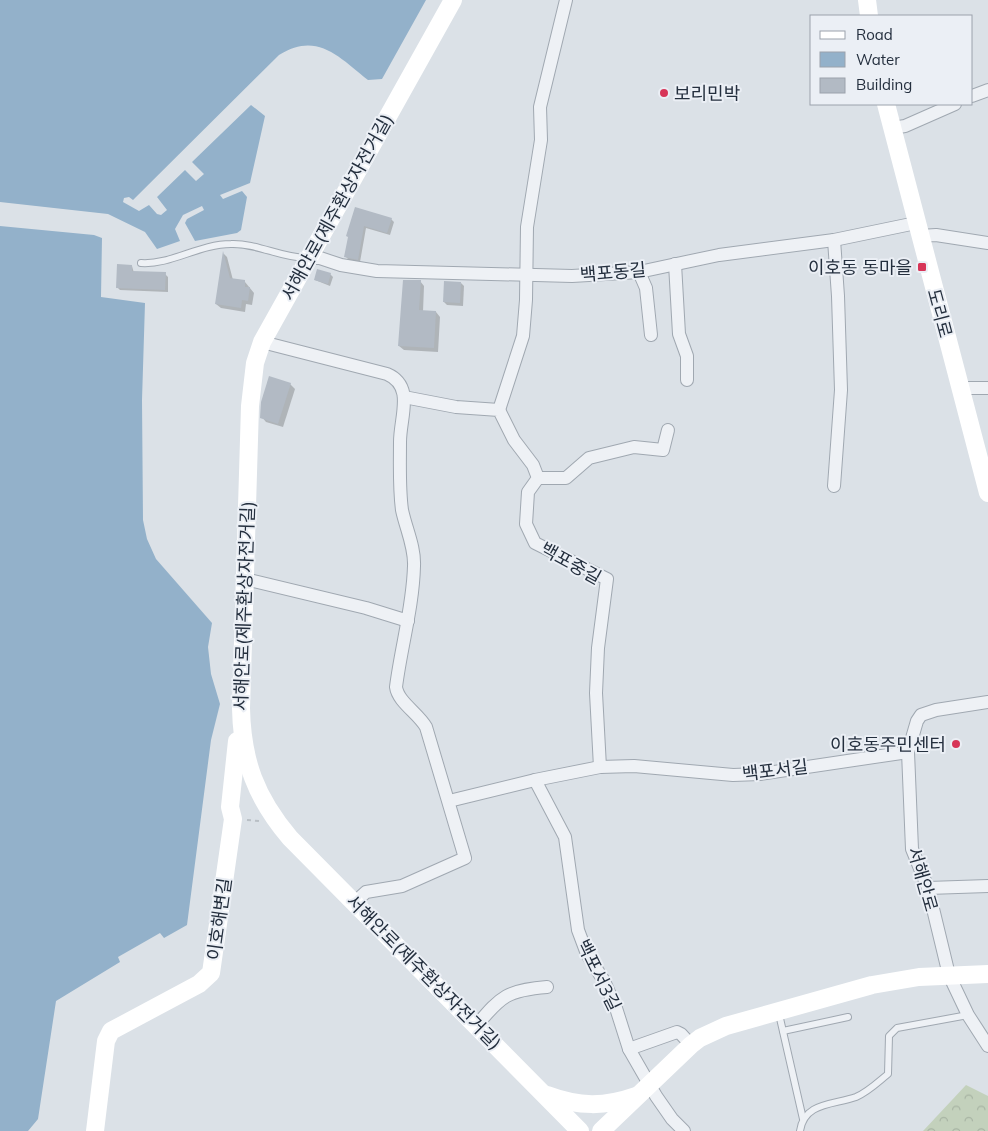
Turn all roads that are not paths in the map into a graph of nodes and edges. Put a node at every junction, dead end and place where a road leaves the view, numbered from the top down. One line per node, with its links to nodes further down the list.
1 (453, 0): 13 (street, 서해안로(제주환상자전거길))
2 (566, 0): 17 (street)
3 (868, 0): 4 (street)
4 (869, 15)
5 (988, 90): 6 (street)
6 (973, 96)
7 (886, 105): 9 (street, 도리로)
8 (953, 105): 9 (street)
9 (892, 128): 10 (street, 도리로)
10 (918, 230): 11 (street, 백포동길); 12 (street, 백포동길); 21 (street, 도리로)
11 (834, 240): 15 (street, 백포동길); 27 (street)
12 (988, 243)
13 (308, 258): 14 (lane); 17 (street, 백포동길); 19 (street, 서해안로(제주환상자전거길))
14 (140, 263)
15 (675, 264): 16 (street, 백포동길); 20 (street)
16 (639, 272): 17 (street, 백포동길); 18 (street)
17 (526, 274): 24 (street)
18 (651, 335)
19 (262, 342): 23 (street); 29 (street, 서해안로(제주환상자전거길))
20 (687, 380)
21 (959, 388): 22 (street); 28 (street, 도리로)
22 (988, 388)
23 (404, 396): 24 (street); 30 (street)
24 (499, 410): 26 (street)
25 (668, 430): 26 (street)
26 (538, 478): 34 (street, 백포중길)
27 (834, 486)
28 (988, 493)
29 (245, 579): 30 (street); 32 (street, 서해안로(제주환상자전거길))
30 (408, 621): 37 (street)
31 (988, 702): 33 (street)
32 (240, 708): 36 (street, 서해안로(제주환상자전거길)); 38 (street, 이호해변길)
33 (908, 752): 34 (street, 백포서길); 40 (street, 서해안로)
34 (600, 767): 35 (street, 백포서길)
35 (535, 780): 37 (street, 백포서길); 52 (street, 백포서3길)
36 (257, 788): 38 (street); 41 (street, 서해안로(제주환상자전거길))
37 (449, 801): 41 (street)
38 (233, 819): 56 (street, 이호해변길)
39 (988, 886): 40 (street)
40 (928, 888): 43 (street, 서해안로)
41 (355, 902): 48 (street, 서해안로(제주환상자전거길))
42 (988, 974): 43 (street)
43 (949, 975): 45 (street); 46 (street, 서해안로)
44 (547, 987): 48 (street)
45 (778, 1010): 49 (lane); 50 (street)
46 (968, 1015): 51 (street, 서해안로); 55 (lane)
47 (848, 1017): 49 (lane)
48 (477, 1026): 54 (street, 서해안로(제주환상자전거길))
49 (783, 1031): 55 (lane)
50 (692, 1045): 52 (street); 53 (street)
51 (988, 1046)
52 (629, 1049): 53 (street, 백포서3길)
53 (645, 1090): 54 (street); 58 (street); 59 (street, 백포서3길)
54 (544, 1094): 57 (street, 서해안로(제주환상자전거길))
55 (803, 1119): 60 (lane)
56 (95, 1131)
57 (580, 1131)
58 (601, 1131)
59 (684, 1131)
60 (800, 1131)

